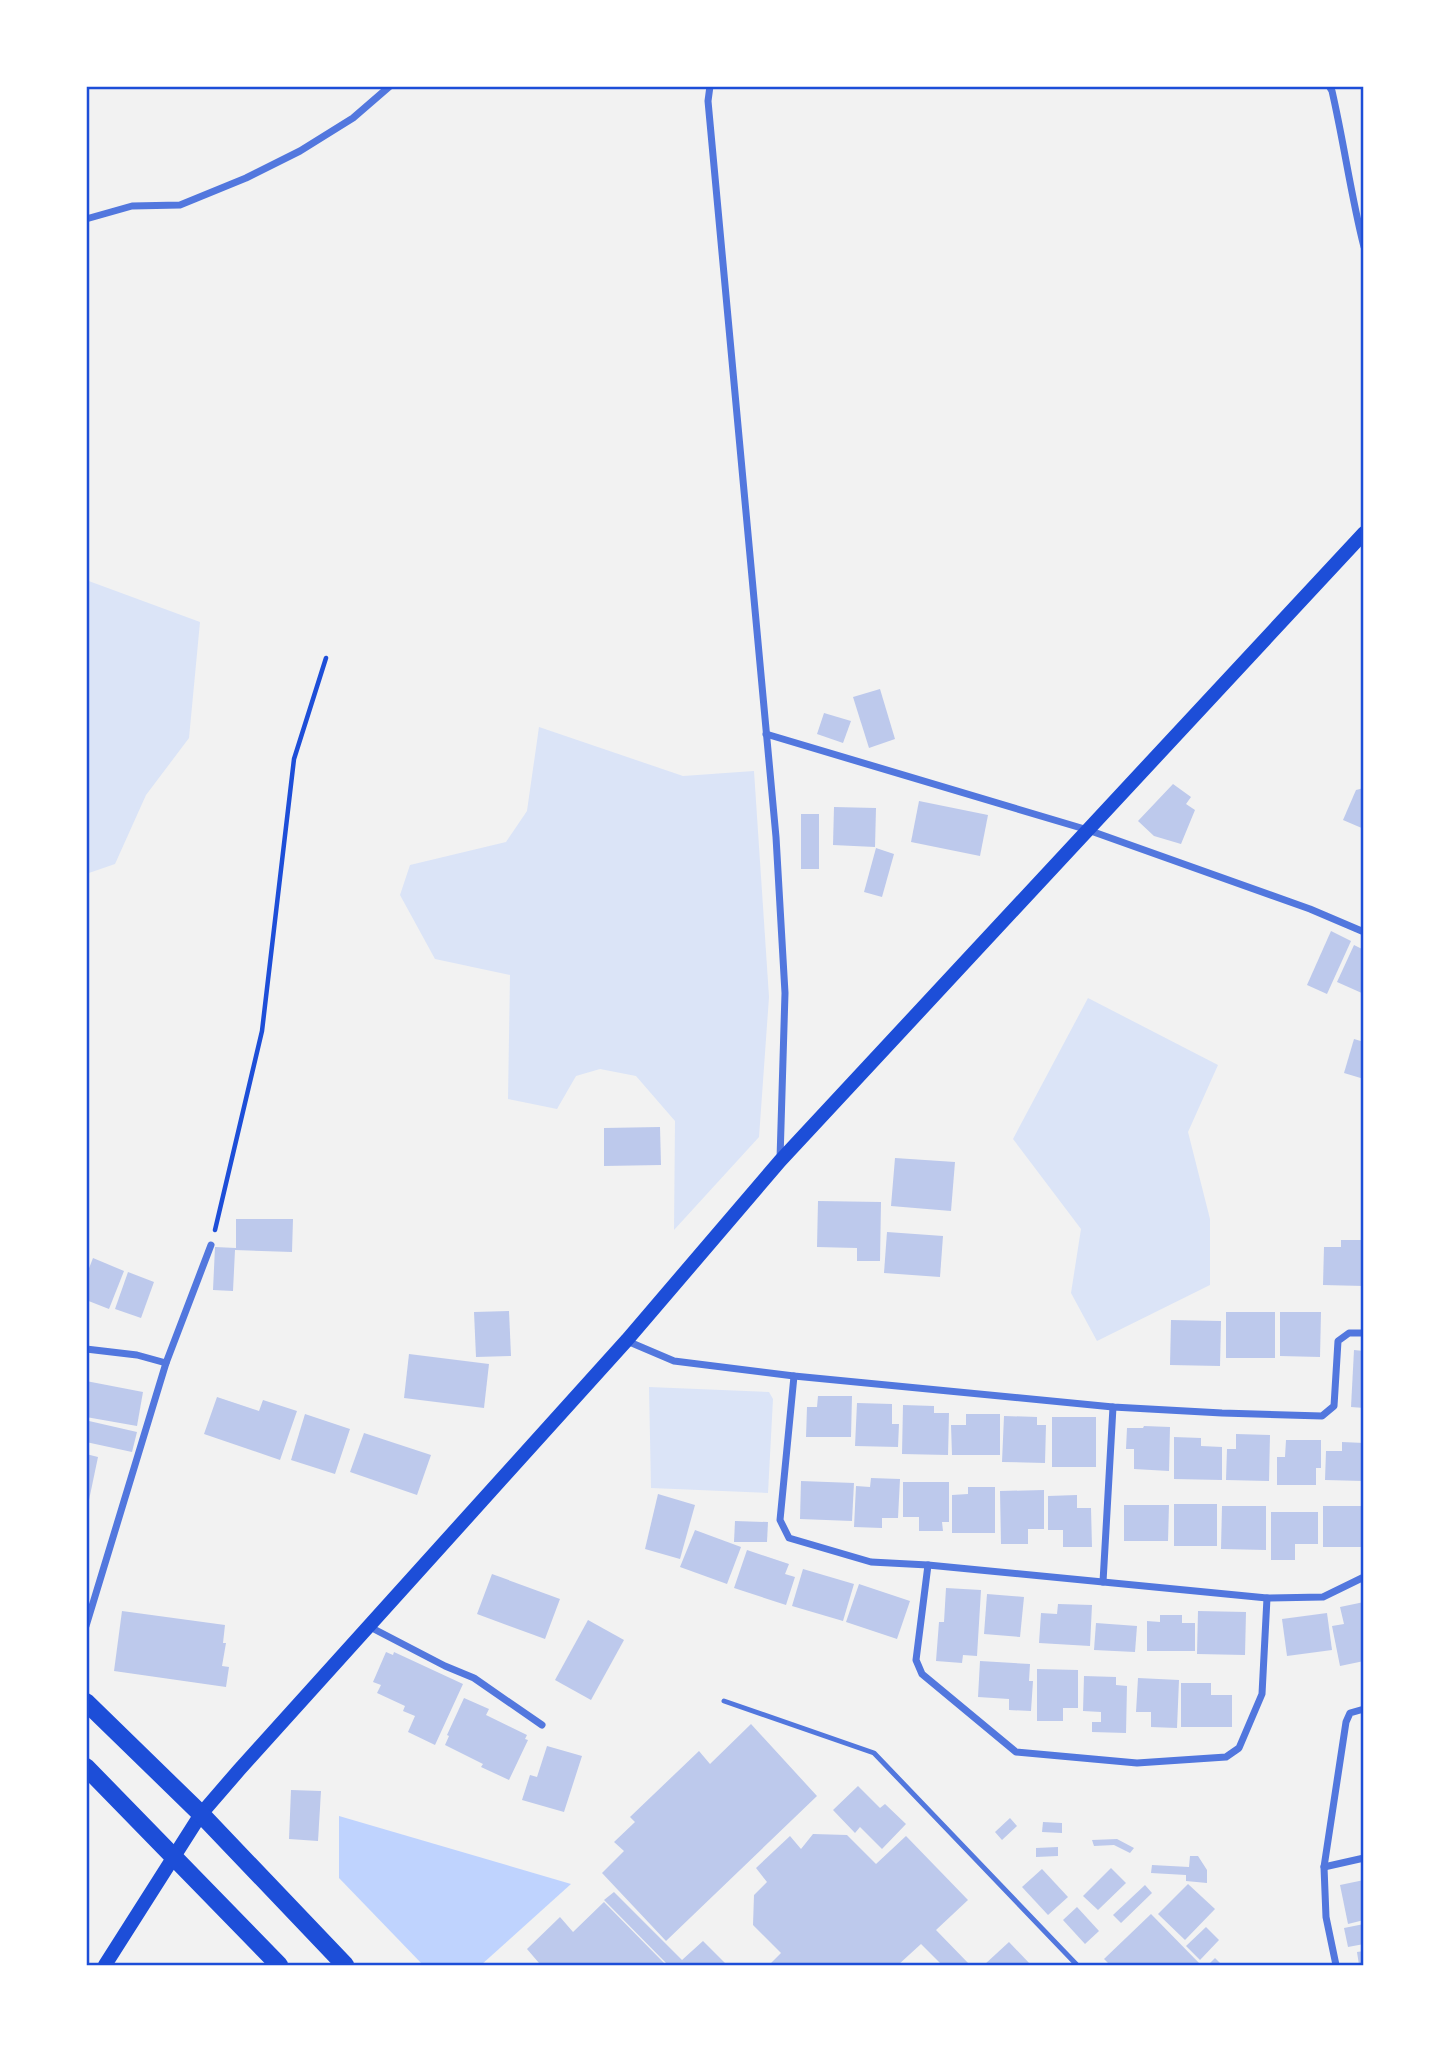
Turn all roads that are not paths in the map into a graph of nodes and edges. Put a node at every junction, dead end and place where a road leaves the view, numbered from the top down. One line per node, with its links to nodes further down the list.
1 (390, 86): 4 (street)
2 (710, 86): 7 (street)
3 (1329, 86): 5 (street)
4 (86, 219)
5 (1364, 247)
6 (1364, 533): 8 (main road)
7 (766, 734): 8 (street); 10 (street)
8 (1088, 830): 9 (street); 10 (main road)
9 (1364, 932)
10 (780, 1161): 13 (main road)
11 (211, 1245): 15 (street)
12 (1364, 1334): 17 (street)
13 (627, 1340): 16 (street); 23 (main road)
14 (86, 1349): 15 (street)
15 (166, 1363): 22 (street)
16 (794, 1376): 17 (street); 18 (street)
17 (1113, 1407): 20 (street)
18 (928, 1566): 20 (street); 21 (street)
19 (1364, 1577): 21 (street)
20 (1103, 1582): 21 (street)
21 (1267, 1598)
22 (86, 1626)
23 (369, 1626): 27 (street); 29 (main road)
24 (724, 1701): 36 (lane)
25 (86, 1702): 29 (main road)
26 (1364, 1709): 32 (street)
27 (542, 1725)
28 (86, 1767): 30 (main road)
29 (201, 1814): 30 (main road); 35 (main road)
30 (174, 1858): 33 (main road); 34 (main road)
31 (1364, 1858): 32 (street)
32 (1325, 1867): 37 (street)
33 (104, 1965)
34 (279, 1965)
35 (345, 1965)
36 (1077, 1965)
37 (1336, 1965)

